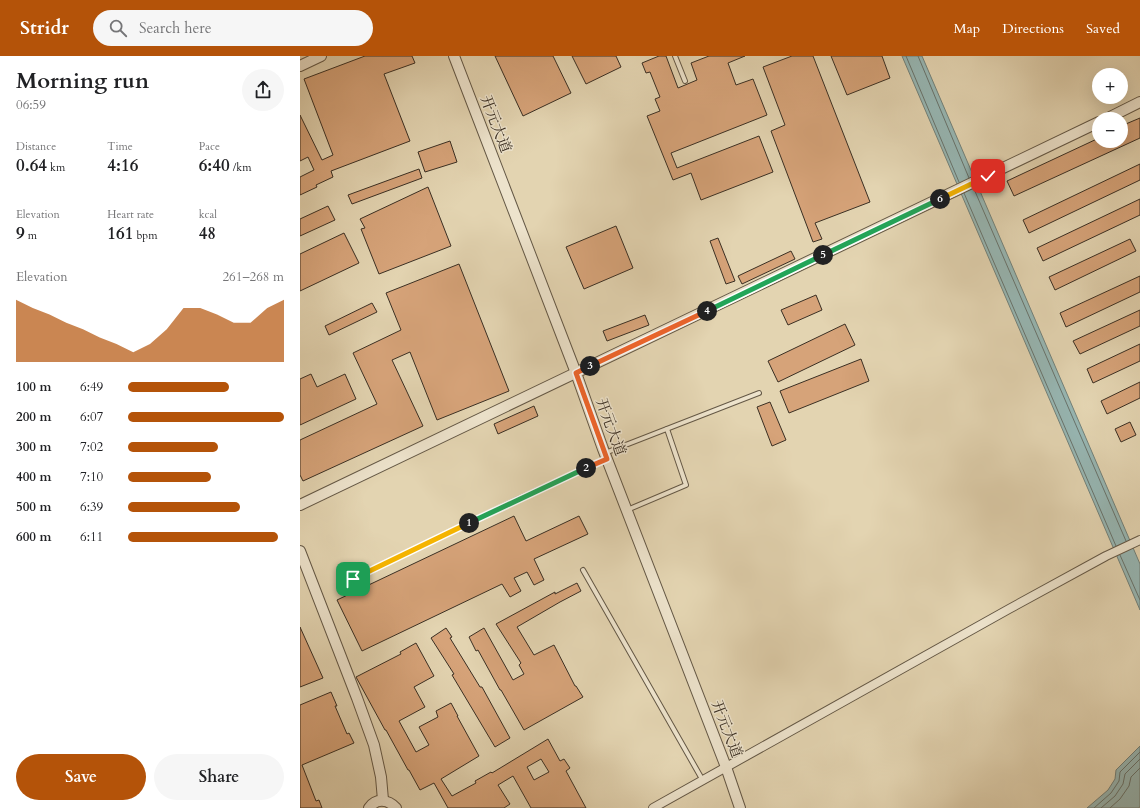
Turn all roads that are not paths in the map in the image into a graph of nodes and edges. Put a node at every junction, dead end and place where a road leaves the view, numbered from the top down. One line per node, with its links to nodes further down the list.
1 (321, 56): 4 (street)
2 (454, 56): 9 (street, 开元大道)
3 (675, 56): 5 (lane)
4 (300, 66)
5 (685, 82)
6 (1140, 102): 7 (street)
7 (1120, 112)
8 (1092, 125): 9 (street)
9 (576, 373): 12 (street, 开元大道); 13 (street)
10 (759, 393): 11 (lane)
11 (667, 429): 12 (lane); 14 (lane)
12 (606, 456): 14 (street, 开元大道); 18 (lane)
13 (300, 505)
14 (626, 510): 19 (street, 开元大道)
15 (1140, 540): 19 (street)
16 (300, 551): 21 (street)
17 (583, 570): 20 (lane)
18 (353, 579)
19 (726, 768): 20 (street); 25 (street, 开元大道)
20 (702, 780): 24 (street)
21 (382, 800): 22 (street); 23 (street)
22 (369, 808)
23 (396, 808)
24 (653, 808)
25 (740, 808)

